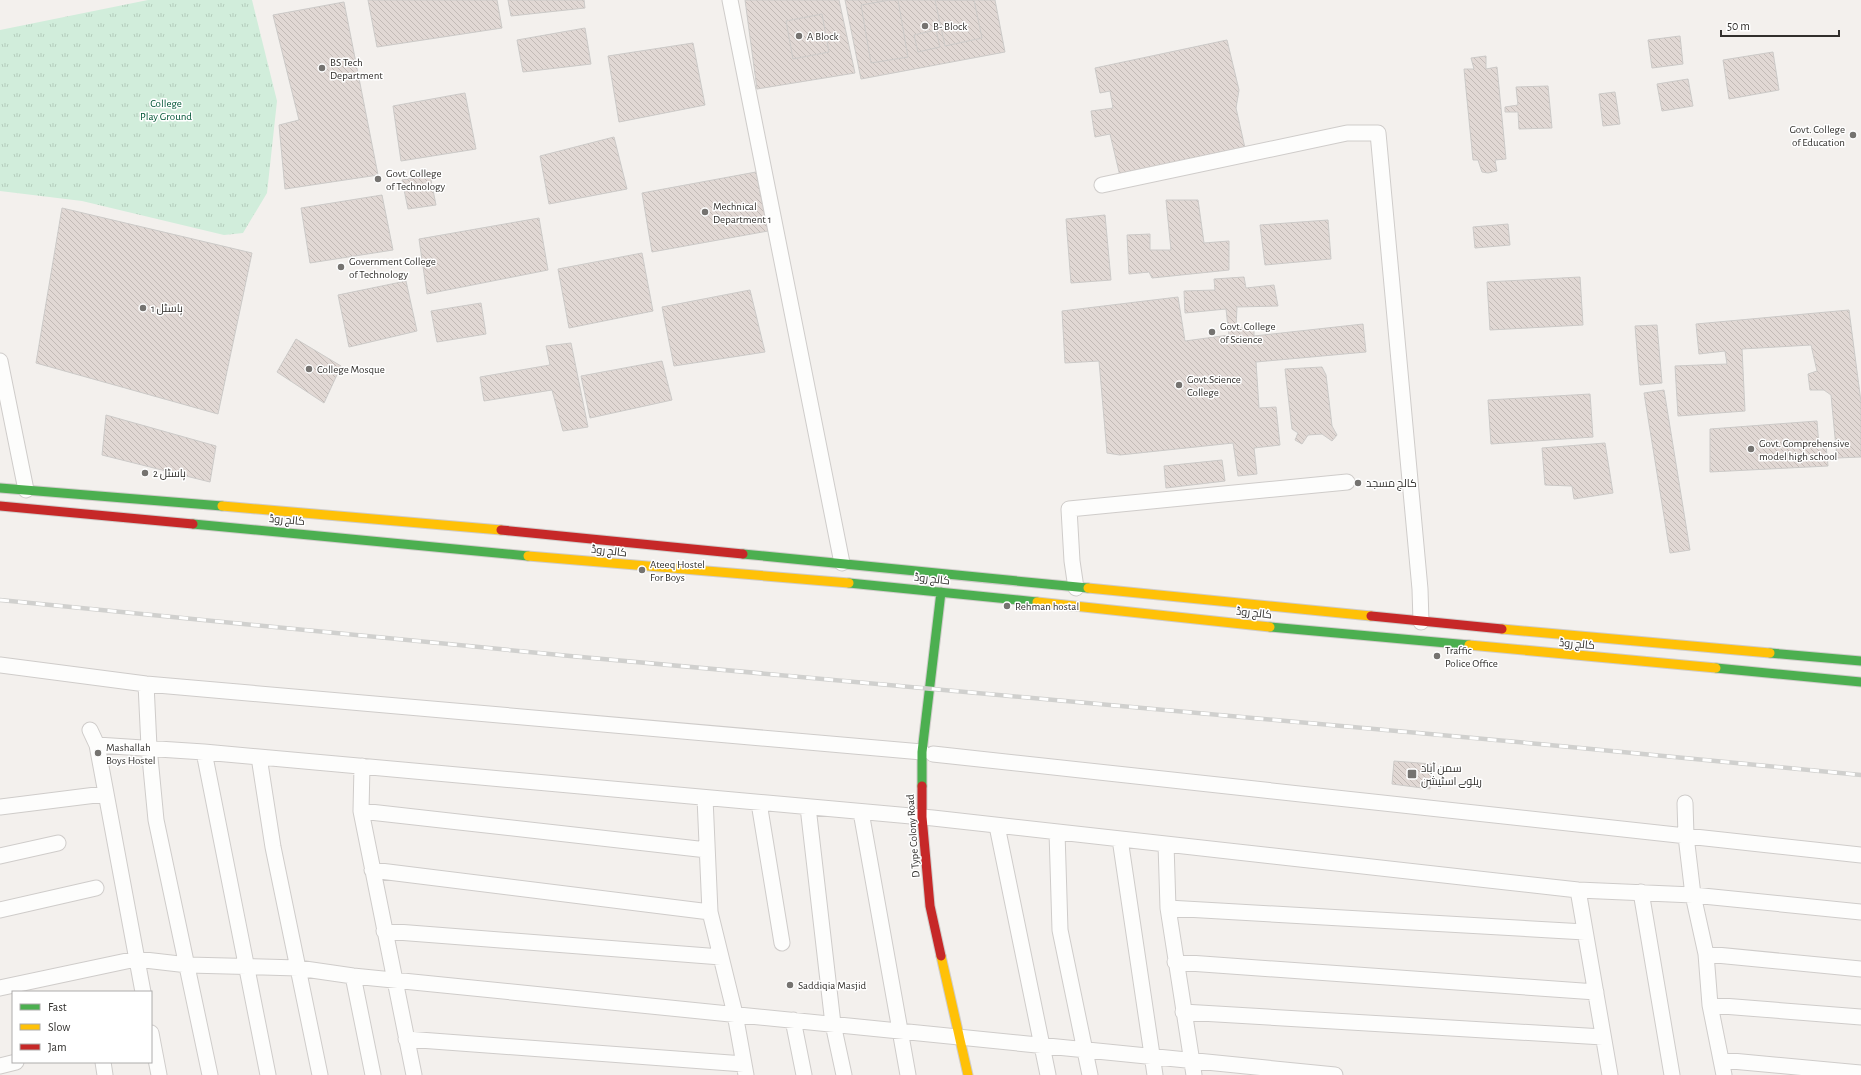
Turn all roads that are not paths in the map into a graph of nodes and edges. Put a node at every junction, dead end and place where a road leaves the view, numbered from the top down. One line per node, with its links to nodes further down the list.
1 (730, 0): 8 (street)
2 (1102, 185): 11 (street)
3 (0, 361): 6 (street)
4 (1348, 482): 9 (street)
5 (0, 488): 6 (main road, کالج روڈ)
6 (26, 490): 8 (main road, کالج روڈ)
7 (0, 506): 10 (main road, کالج روڈ)
8 (842, 563): 9 (main road, کالج روڈ)
9 (1076, 588): 11 (main road, کالج روڈ)
10 (941, 592): 14 (main road, کالج روڈ); 21 (main road, D Type Colony Road)
11 (1421, 622): 12 (main road, کالج روڈ)
12 (1861, 662)
13 (0, 665): 15 (street)
14 (1861, 682)
15 (146, 684): 18 (street); 21 (street)
16 (90, 730): 17 (street)
17 (96, 745): 18 (street); 23 (street)
18 (149, 747): 19 (street); 57 (street)
19 (204, 752): 20 (street); 58 (street)
20 (259, 757): 22 (street); 59 (street)
21 (931, 757): 31 (main road, D Type Colony Road); 31 (main road, D Type Colony Road); 34 (street)
22 (362, 766): 24 (street); 29 (street)
23 (104, 794): 27 (street); 55 (street)
24 (705, 798): 25 (street); 38 (street)
25 (759, 802): 28 (street); 52 (street)
26 (1685, 803): 34 (street)
27 (0, 807)
28 (808, 807): 30 (street); 71 (street)
29 (361, 811): 38 (street); 41 (street)
30 (861, 812): 31 (street); 72 (street)
31 (930, 816): 32 (street); 73 (main road, D Type Colony Road)
32 (997, 826): 33 (street); 77 (street)
33 (1057, 832): 35 (street); 78 (street)
34 (1686, 836): 39 (street); 45 (street)
35 (1120, 839): 37 (street); 79 (street)
36 (58, 843): 40 (street)
37 (1166, 844): 43 (street); 46 (street)
38 (707, 850): 48 (street)
39 (1861, 855)
40 (0, 856)
41 (372, 870): 48 (street); 50 (street)
42 (96, 888): 47 (street)
43 (1578, 890): 44 (street); 51 (street)
44 (1641, 892): 45 (street); 104 (street)
45 (1693, 895): 49 (street); 53 (street)
46 (1168, 908): 51 (street); 56 (street)
47 (0, 910)
48 (710, 912): 54 (street)
49 (1861, 912)
50 (384, 931): 54 (street); 62 (street)
51 (1585, 932): 65 (street)
52 (782, 943)
53 (1706, 954): 60 (street); 66 (street)
54 (721, 957): 68 (street)
55 (136, 959): 57 (street); 63 (street); 64 (street)
56 (1175, 962): 65 (street); 67 (street)
57 (188, 965): 58 (street); 89 (street)
58 (246, 967): 59 (street); 90 (street)
59 (298, 968): 61 (street); 91 (street)
60 (1861, 969)
61 (353, 976): 62 (street); 92 (street)
62 (394, 980): 68 (street); 76 (street)
63 (0, 988)
64 (143, 991)
65 (1596, 992): 74 (street)
66 (1710, 1005): 69 (street); 81 (street)
67 (1183, 1012): 74 (street); 80 (street)
68 (735, 1014): 70 (street); 85 (street)
69 (1861, 1018)
70 (793, 1020): 71 (street); 94 (street)
71 (833, 1024): 72 (street); 95 (street)
72 (900, 1031): 73 (street); 96 (street)
73 (968, 1037): 77 (street); 97 (main road, D Type Colony Road)
74 (1603, 1037): 103 (street)
75 (152, 1038): 88 (street)
76 (406, 1039): 85 (street); 93 (street)
77 (1042, 1046): 78 (street); 98 (street)
78 (1085, 1049): 79 (street); 99 (street)
79 (1152, 1056): 80 (street); 100 (street)
80 (1191, 1060): 101 (street); 102 (street)
81 (1721, 1060): 86 (street); 105 (street)
82 (12, 1063): 84 (street)
83 (103, 1063): 87 (street)
84 (0, 1066)
85 (745, 1070)
86 (1861, 1073)
87 (105, 1075)
88 (159, 1075)
89 (210, 1075)
90 (268, 1075)
91 (320, 1075)
92 (373, 1075)
93 (414, 1075)
94 (804, 1075)
95 (844, 1075)
96 (908, 1075)
97 (968, 1075)
98 (1048, 1075)
99 (1090, 1075)
100 (1155, 1075)
101 (1194, 1075)
102 (1336, 1075)
103 (1610, 1075)
104 (1672, 1075)
105 (1724, 1075)

